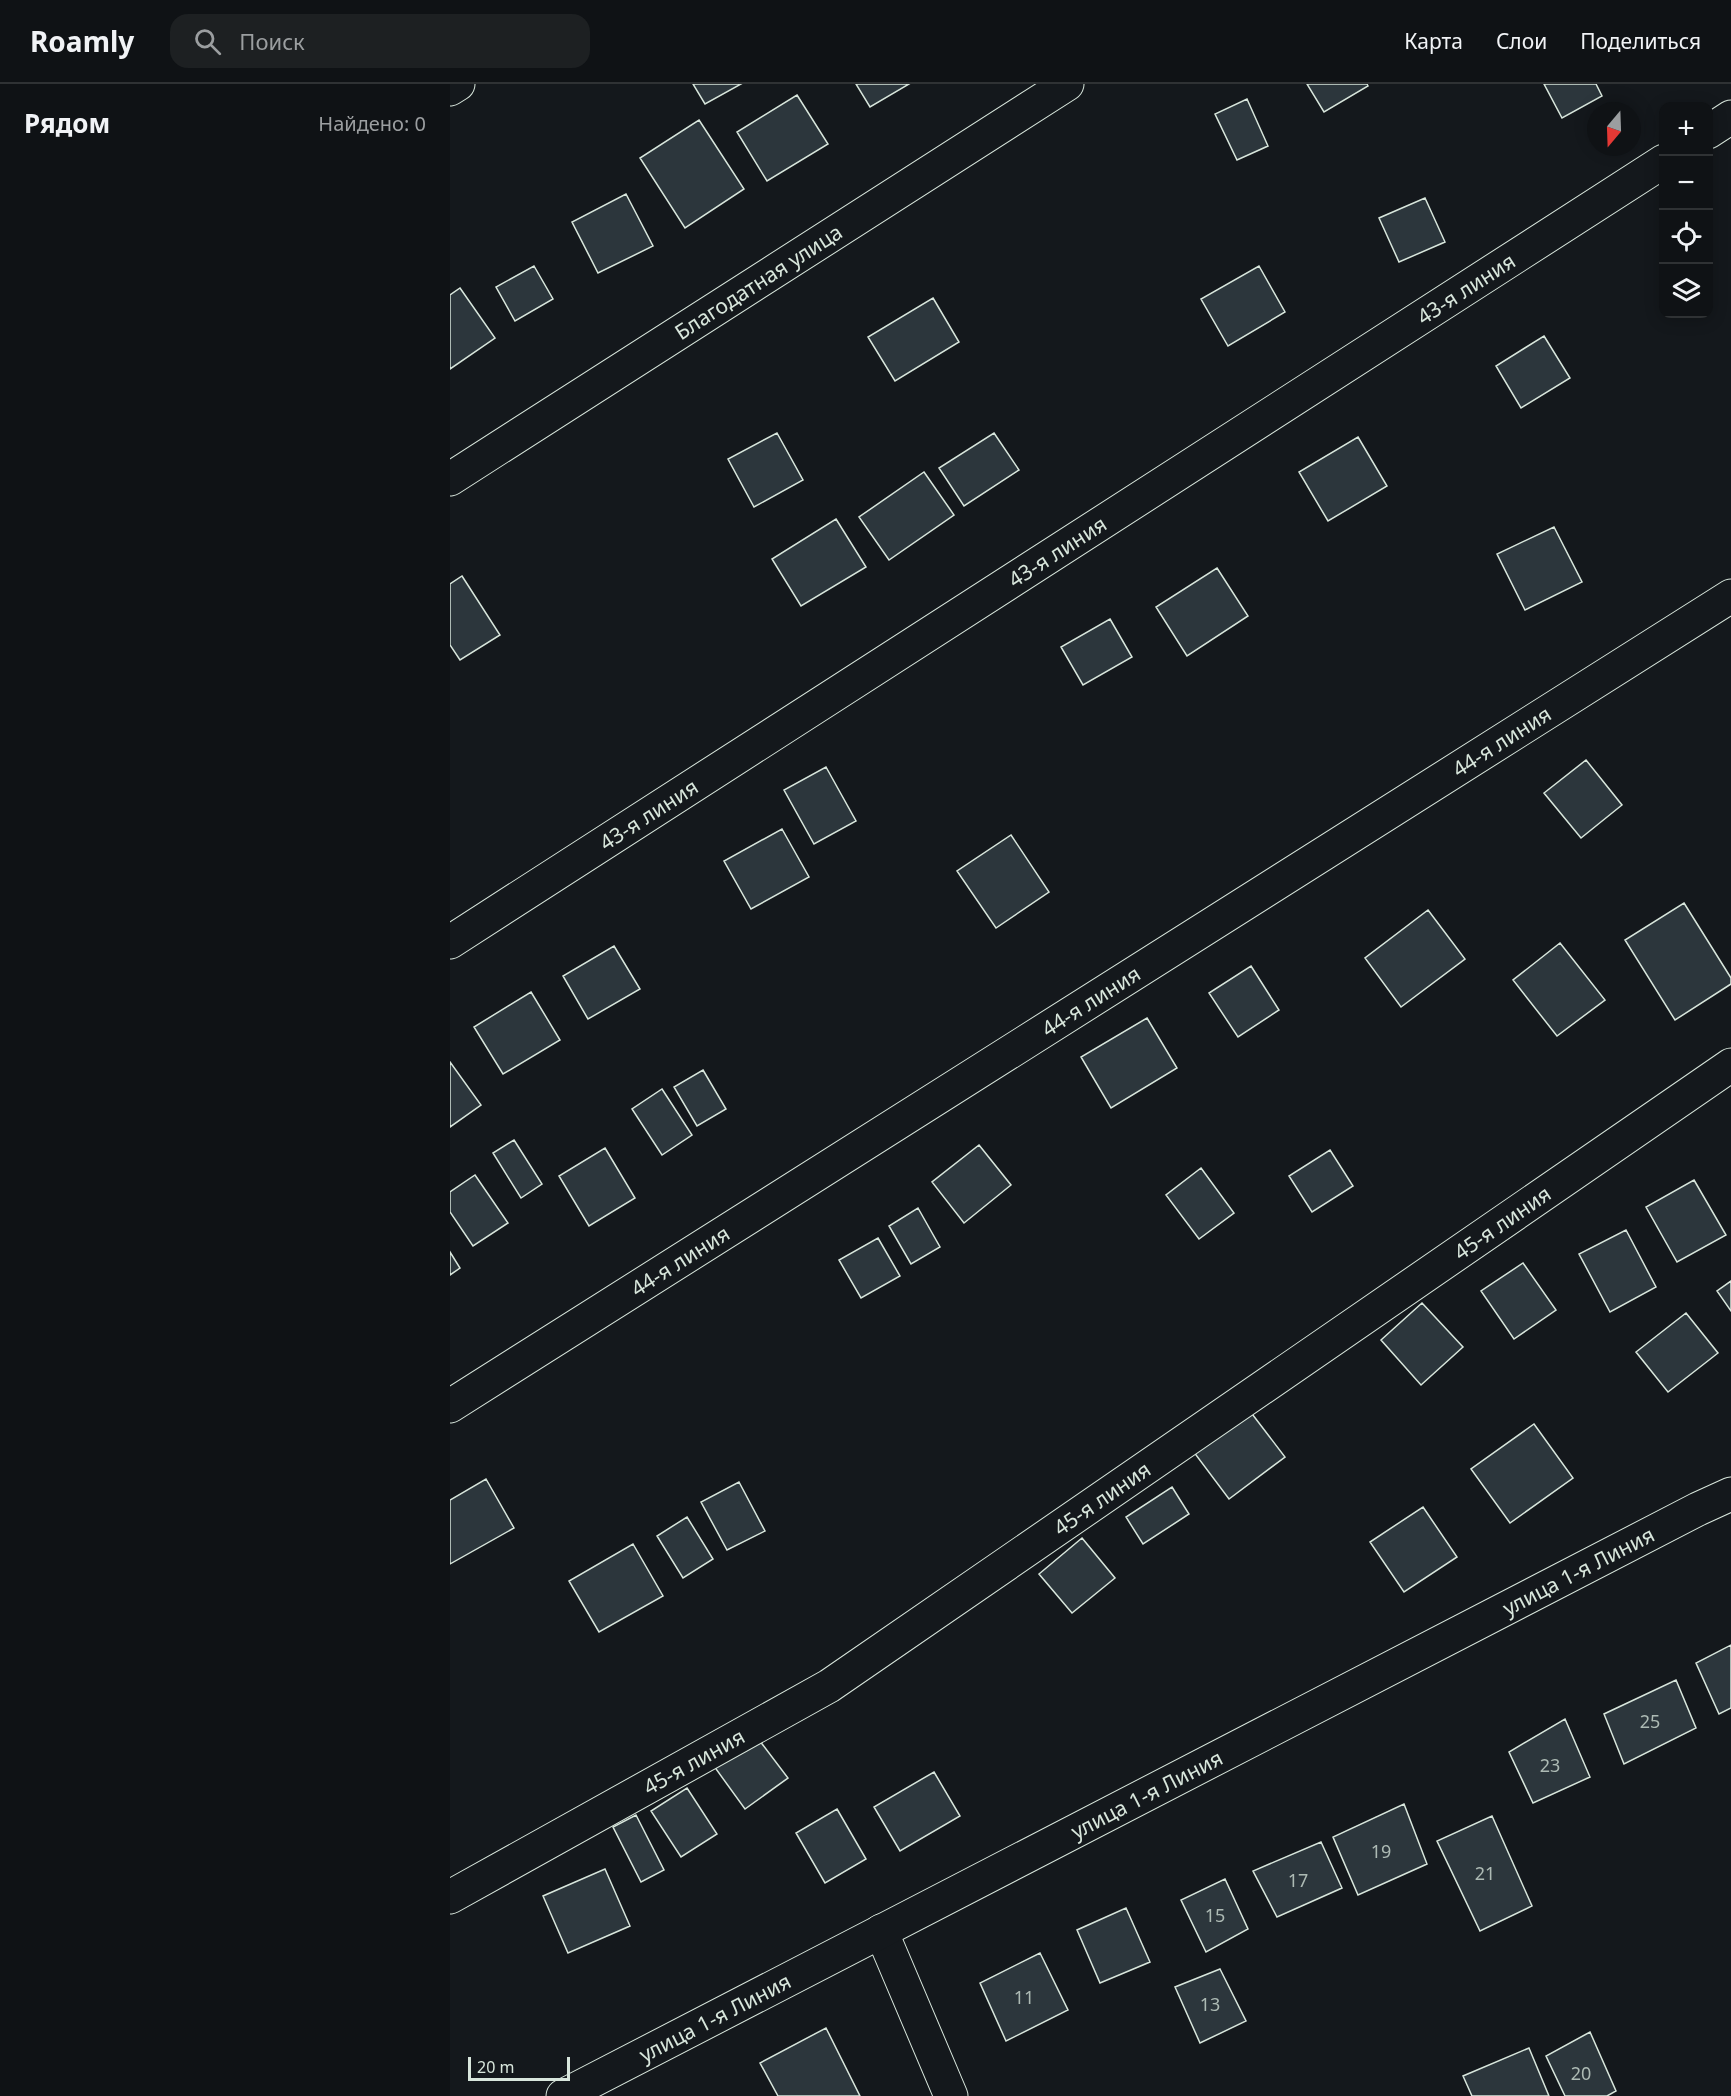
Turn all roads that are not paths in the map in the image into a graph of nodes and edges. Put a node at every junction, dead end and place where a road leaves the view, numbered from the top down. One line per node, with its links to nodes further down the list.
1 (458, 84): 3 (street)
2 (1067, 84): 7 (street, Благодатная улица)
3 (450, 89)
4 (1731, 117): 5 (street)
5 (1713, 129)
6 (1659, 164): 9 (street, 43-я линия)
7 (450, 479)
8 (1731, 596): 11 (street, 44-я линия)
9 (450, 942)
10 (1731, 1065): 13 (street, 45-я линия)
11 (450, 1406)
12 (1731, 1494): 14 (street, улица 1-я Линия)
13 (450, 1897)
14 (881, 1931): 15 (street, улица 1-я Линия); 16 (street)
15 (563, 2096)
16 (951, 2096)

